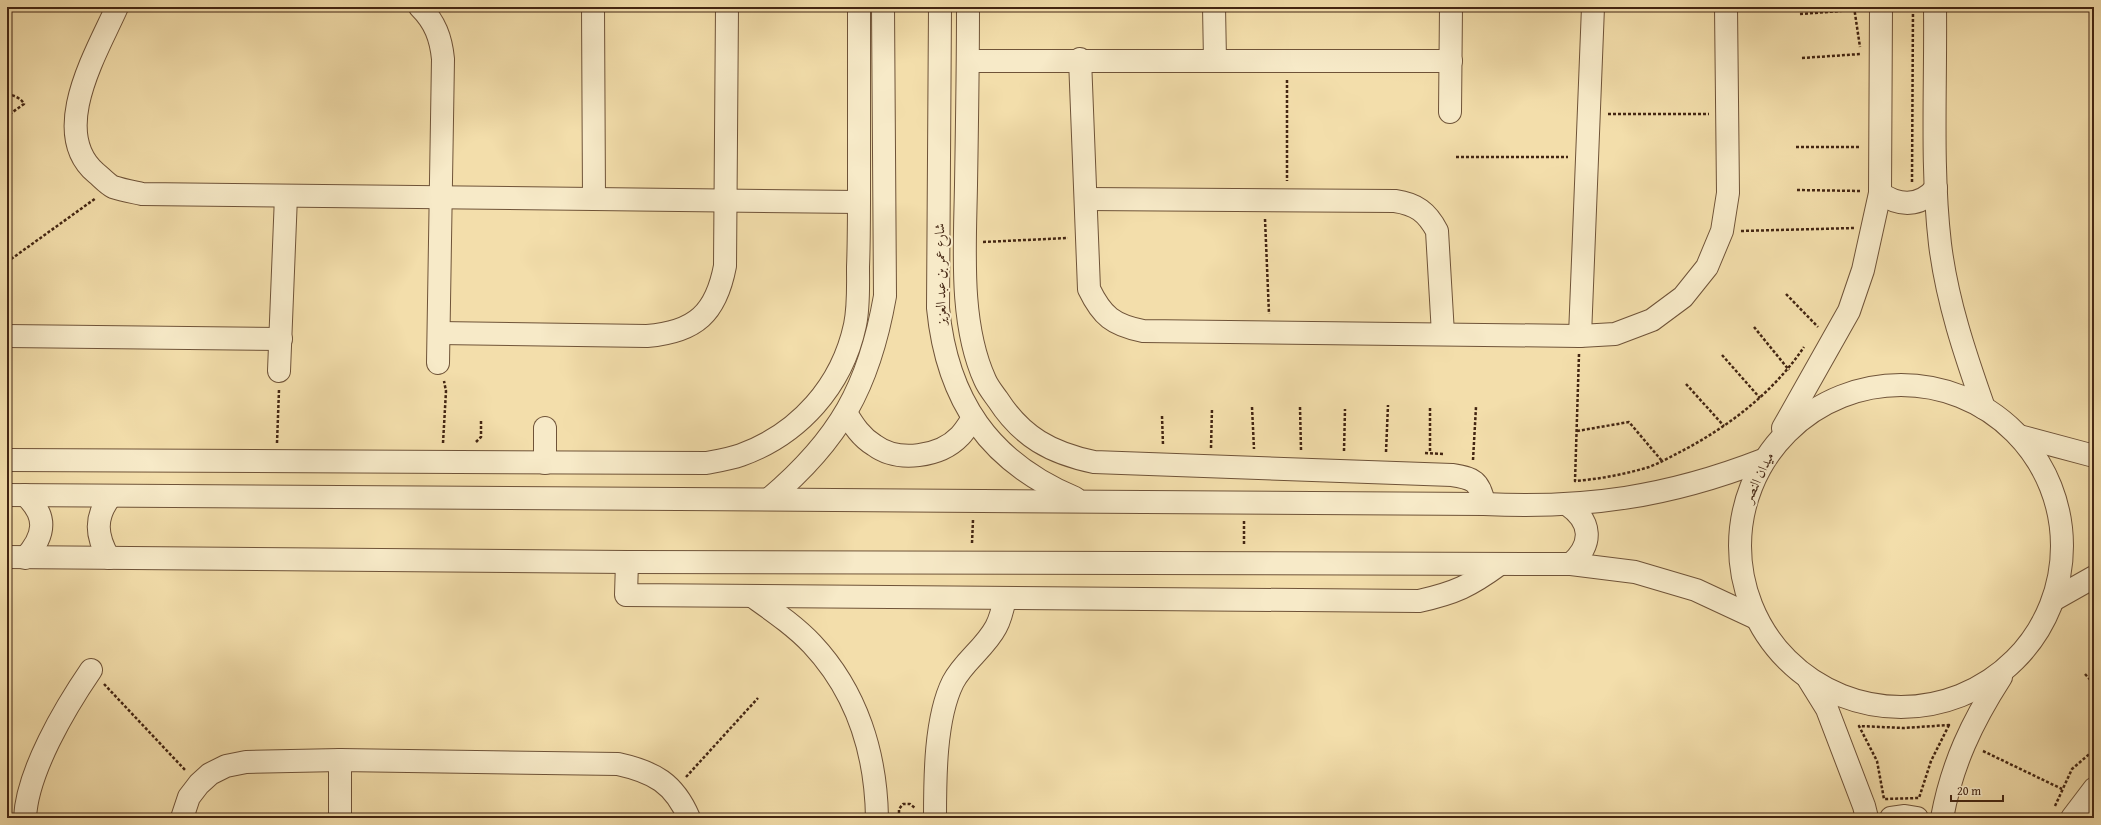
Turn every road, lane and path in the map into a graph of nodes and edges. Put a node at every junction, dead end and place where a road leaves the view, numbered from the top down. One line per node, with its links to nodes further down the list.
1 (117, 7): 39 (street)
2 (420, 7): 45 (street)
3 (593, 7): 46 (street)
4 (727, 7): 50 (street)
5 (859, 7): 19 (street)
6 (883, 7): 18 (street)
7 (940, 7): 54 (street, شارع عمر بن عبد العزيز)
8 (968, 7): 25 (street)
9 (1214, 7): 23 (street)
10 (1451, 7): 26 (street)
11 (1593, 7): 30 (street)
12 (1726, 7): 31 (street)
13 (1881, 7): 43 (street)
14 (1913, 7): 40 (path)
15 (1935, 7): 41 (street)
16 (1854, 8): 17 (path); 20 (path)
17 (1800, 14)
18 (883, 46): 19 (street); 86 (street)
19 (859, 47): 51 (street)
20 (1861, 54): 21 (path); 27 (path)
21 (1802, 58)
22 (1080, 59): 23 (street); 25 (street); 47 (street)
23 (1216, 60): 24 (street)
24 (1287, 60): 26 (street); 49 (path)
25 (968, 61): 55 (street)
26 (1451, 61): 29 (street)
27 (1861, 61)
28 (7, 95): 32 (path)
29 (1450, 112)
30 (1589, 114): 31 (path); 38 (street)
31 (1727, 114): 53 (street)
32 (7, 116)
33 (1863, 140): 35 (path)
34 (1796, 147): 35 (path)
35 (1863, 147): 36 (path)
36 (1863, 154)
37 (1456, 156): 38 (path)
38 (1587, 157): 67 (street)
39 (112, 186): 44 (street); 57 (path)
40 (1910, 186)
41 (1936, 188): 43 (street); 84 (street)
42 (1797, 190): 43 (path)
43 (1866, 191): 102 (street)
44 (286, 196): 45 (street); 68 (street)
45 (441, 198): 46 (street); 63 (street)
46 (594, 199): 50 (street)
47 (1086, 199): 48 (street); 56 (street)
48 (1264, 200): 49 (street); 62 (path)
49 (1287, 200): 65 (street)
50 (724, 201): 51 (street); 63 (street)
51 (859, 202): 107 (street)
52 (1858, 228): 53 (path)
53 (1722, 231): 67 (street)
54 (939, 232): 55 (street); 88 (street, شارع عمر بن عبد العزيز)
55 (965, 237): 56 (path); 108 (street)
56 (1087, 238): 62 (street)
57 (7, 262)
58 (1786, 294): 61 (path)
59 (1821, 322): 61 (path)
60 (1754, 327): 72 (path)
61 (1818, 327): 64 (path)
62 (1270, 332): 65 (street)
63 (439, 333): 71 (street)
64 (1814, 333)
65 (1443, 334): 67 (street)
66 (7, 335): 68 (street)
67 (1580, 336): 91 (path)
68 (281, 339): 73 (street)
69 (1806, 345): 72 (path)
70 (1722, 355): 77 (path)
71 (438, 363)
72 (1789, 370): 77 (path)
73 (279, 371)
74 (1686, 384): 89 (path)
75 (446, 391): 94 (path)
76 (278, 396): 93 (path)
77 (1760, 398): 89 (path)
78 (1388, 405): 100 (path)
79 (1252, 407): 97 (path)
80 (1300, 407): 98 (path)
81 (1476, 407): 108 (path)
82 (1212, 408): 96 (path)
83 (1430, 408): 101 (path)
84 (1984, 408): 92 (street, ميدان النصر); 102 (street, ميدان النصر)
85 (1345, 409): 99 (path)
86 (846, 413): 88 (street); 112 (street)
87 (1162, 416): 95 (path)
88 (974, 418): 114 (street, شارع عمر بن عبد العزيز)
89 (1724, 426): 105 (path)
90 (545, 428): 107 (street)
91 (1577, 431): 105 (path); 105 (path)
92 (2019, 436): 103 (street); 128 (street, ميدان النصر)
93 (277, 443)
94 (443, 444)
95 (1163, 448)
96 (1211, 449)
97 (1254, 450)
98 (1301, 451)
99 (1344, 451)
100 (1386, 452)
101 (1430, 453)
102 (1769, 453): 117 (street); 129 (street, ميدان النصر)
103 (2094, 456)
104 (7, 460): 106 (street)
105 (1662, 461)
106 (483, 463): 107 (street); 111 (street)
107 (545, 463)
108 (1472, 480): 116 (street)
109 (16, 495): 110 (street); 118 (street)
110 (111, 496): 111 (street); 119 (street)
111 (482, 498): 112 (street)
112 (769, 499): 113 (street)
113 (974, 500): 114 (street); 121 (path)
114 (1083, 502): 115 (street)
115 (1244, 503): 116 (street); 122 (path)
116 (1484, 504): 117 (street)
117 (1568, 505): 124 (street)
118 (16, 558): 119 (street)
119 (109, 558): 120 (street)
120 (627, 562): 121 (street); 126 (street)
121 (972, 562): 122 (street)
122 (1244, 563): 123 (street)
123 (1500, 564): 124 (street); 127 (street)
124 (1571, 564): 129 (street)
125 (2094, 577): 128 (street)
126 (752, 596): 127 (street); 150 (street)
127 (1006, 598): 145 (street)
128 (2054, 599): 130 (street, ميدان النصر)
129 (1754, 617): 133 (street, ميدان النصر)
130 (2007, 668): 133 (street, ميدان النصر); 136 (street)
131 (90, 670): 139 (path); 144 (street)
132 (2084, 674): 134 (path)
133 (1809, 680): 152 (street)
134 (2094, 684)
135 (758, 698): 141 (path)
136 (1964, 742): 140 (path); 154 (street)
137 (2094, 750): 140 (path)
138 (340, 760): 139 (street); 141 (street); 148 (street)
139 (198, 784): 147 (street)
140 (2062, 789): 146 (path)
141 (673, 791): 149 (street)
142 (2092, 796): 146 (street)
143 (1918, 808): 143 (path); 153 (street)
144 (19, 815)
145 (926, 815): 151 (path)
146 (2063, 815)
147 (182, 818)
148 (340, 818)
149 (689, 818)
150 (878, 818)
151 (899, 818)
152 (1867, 818)
153 (1891, 818)
154 (1942, 818)

